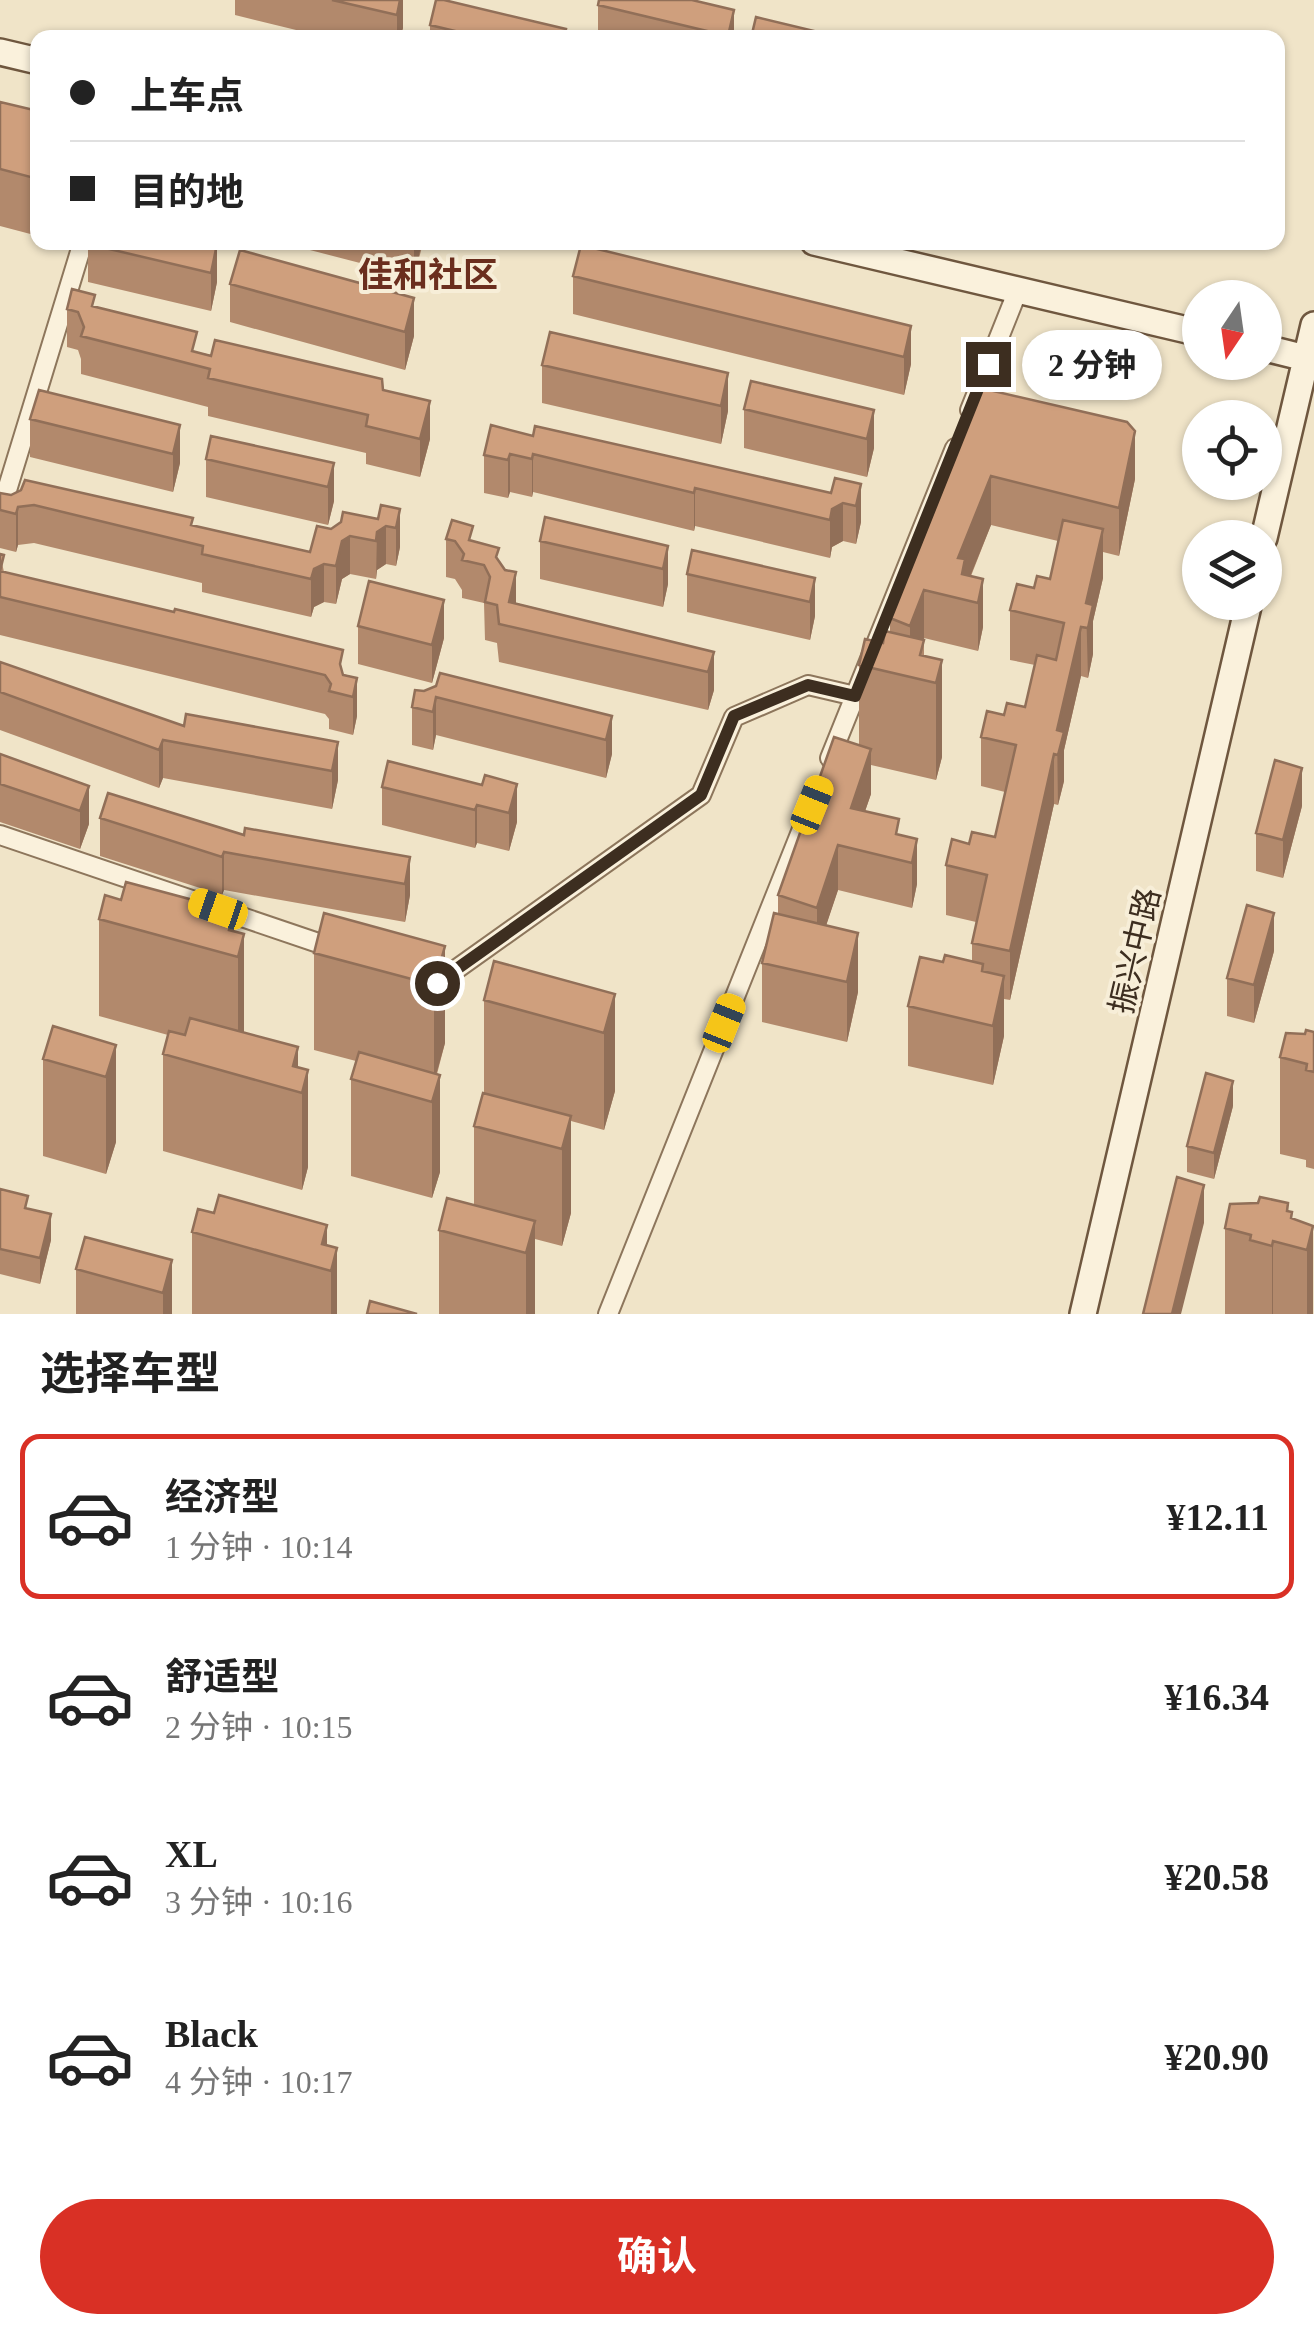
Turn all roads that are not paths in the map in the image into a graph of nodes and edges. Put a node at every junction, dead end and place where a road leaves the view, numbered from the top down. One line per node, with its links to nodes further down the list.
1 (0, 52): 2 (street)
2 (30, 59)
3 (81, 250): 12 (street)
4 (848, 250): 5 (street)
5 (1018, 290): 7 (street); 10 (street)
6 (1314, 326): 9 (street)
7 (1182, 329)
8 (1282, 352): 9 (street)
9 (1310, 359): 13 (street)
10 (966, 419)
11 (959, 438): 15 (street)
12 (0, 514)
13 (1269, 520)
14 (1245, 620): 22 (street, 振兴中路)
15 (855, 696): 16 (street); 20 (street)
16 (826, 769)
17 (812, 805): 21 (street)
18 (0, 835): 19 (street)
19 (346, 952)
20 (401, 971)
21 (608, 1314)
22 (1083, 1314)

